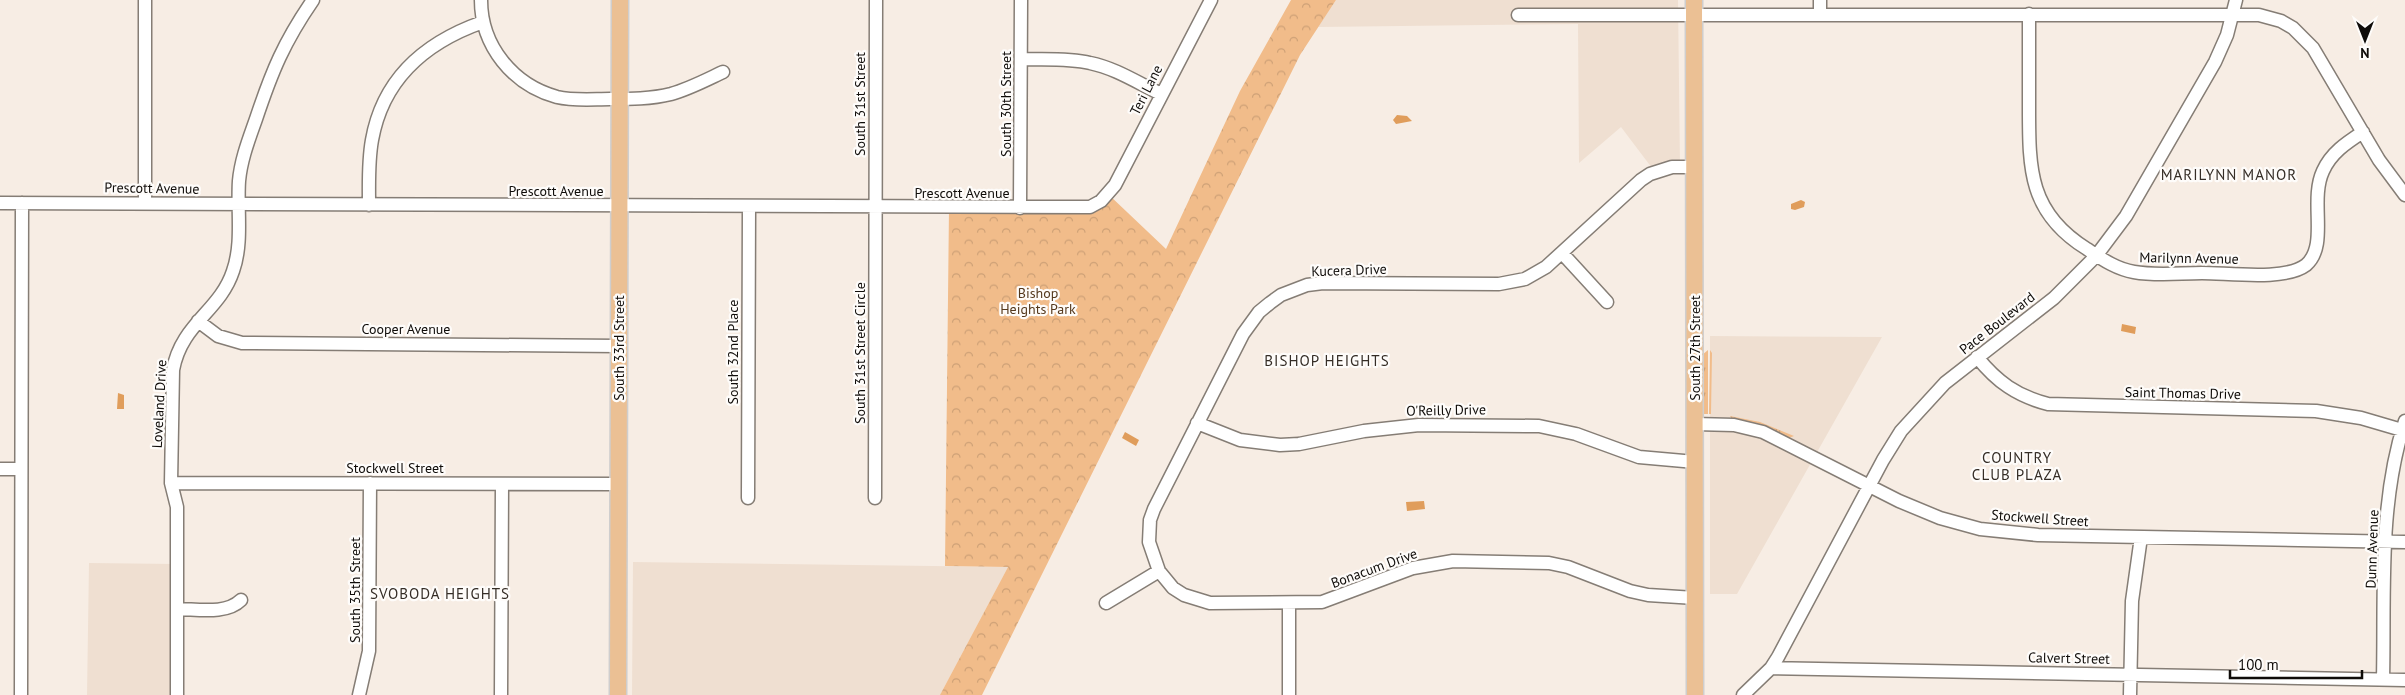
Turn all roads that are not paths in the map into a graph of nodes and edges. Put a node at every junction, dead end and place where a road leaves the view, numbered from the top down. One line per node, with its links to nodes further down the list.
1 (145, 0): 24 (street)
2 (313, 0): 27 (street, Loveland Drive)
3 (481, 0): 15 (street)
4 (620, 0): 19 (main road, South 33rd Street)
5 (876, 0): 31 (street, South 31st Street)
6 (1022, 0): 16 (street, South 30th Street)
7 (1211, 0): 18 (street, Teri Lane)
8 (1820, 0): 12 (street)
9 (2236, 0): 11 (street, Pace Boulevard)
10 (1694, 7): 12 (street); 14 (street); 21 (main road, South 27th Street)
11 (2233, 13): 13 (street); 20 (street); 34 (street, Pace Boulevard)
12 (1820, 14): 13 (street)
13 (2029, 14): 34 (street, Marilynn Avenue)
14 (1518, 15)
15 (483, 22): 19 (street); 28 (street)
16 (1021, 60): 18 (street); 32 (street, South 30th Street)
17 (723, 72): 19 (street)
18 (1161, 94): 22 (street, Teri Lane)
19 (620, 99): 29 (main road, South 33rd Street)
20 (2362, 132): 23 (street); 34 (street, Marilynn Avenue)
21 (1694, 167): 33 (street, Kucera Drive); 40 (main road, South 27th Street)
22 (1108, 194): 32 (street, Prescott Avenue)
23 (2405, 196)
24 (145, 202): 26 (street, Prescott Avenue); 27 (street, Prescott Avenue)
25 (0, 203): 26 (street, Prescott Avenue)
26 (22, 203): 44 (street)
27 (239, 205): 28 (street, Prescott Avenue); 36 (street, Loveland Drive)
28 (369, 205): 29 (street, Prescott Avenue)
29 (620, 206): 30 (street, Prescott Avenue); 37 (main road, South 33rd Street)
30 (749, 207): 31 (street, Prescott Avenue); 50 (street, South 32nd Place)
31 (875, 207): 32 (street, Prescott Avenue); 51 (street, South 31st Street Circle)
32 (1020, 208)
33 (1562, 253): 35 (street); 39 (street, Kucera Drive)
34 (2096, 256): 38 (street, Pace Boulevard)
35 (1607, 302)
36 (198, 321): 37 (street, Cooper Avenue); 45 (street, Loveland Drive)
37 (620, 346): 48 (main road, South 33rd Street)
38 (1977, 357): 41 (street, Saint Thomas Drive); 49 (street, Pace Boulevard)
39 (1198, 423): 42 (street, O'Reilly Drive); 55 (street, Kucera Drive)
40 (1695, 424): 42 (main road, South 27th Street); 49 (street, Stockwell Street)
41 (2404, 426): 53 (street, Dunn Avenue)
42 (1695, 462): 56 (main road, South 27th Street)
43 (0, 469): 44 (street)
44 (21, 469): 65 (street)
45 (171, 483): 46 (street, Stockwell Street); 60 (street, Loveland Drive)
46 (370, 483): 47 (street, Stockwell Street); 67 (street, South 35th Street)
47 (502, 484): 48 (street, Stockwell Street); 68 (street)
48 (619, 484): 69 (main road, South 33rd Street)
49 (1869, 486): 52 (street, Stockwell Street); 61 (street, Pace Boulevard)
50 (748, 498)
51 (875, 498)
52 (2142, 537): 53 (street, Stockwell Street); 62 (street)
53 (2386, 542): 54 (street, Stockwell Street); 63 (street, Dunn Avenue)
54 (2405, 542)
55 (1158, 571): 58 (street); 59 (street, Bonacum Drive)
56 (1695, 598): 59 (street, Bonacum Drive); 71 (main road, South 27th Street)
57 (242, 600): 60 (street)
58 (1106, 603)
59 (1289, 604): 70 (street)
60 (177, 609): 66 (street, Loveland Drive)
61 (1771, 668): 62 (street, Calvert Street); 72 (street)
62 (2130, 675): 63 (street, Calvert Street); 73 (street)
63 (2383, 679): 64 (street, Calvert Street)
64 (2405, 680)
65 (21, 695)
66 (177, 695)
67 (359, 695)
68 (501, 695)
69 (618, 695)
70 (1289, 695)
71 (1695, 695)
72 (1743, 695)
73 (2130, 695)

